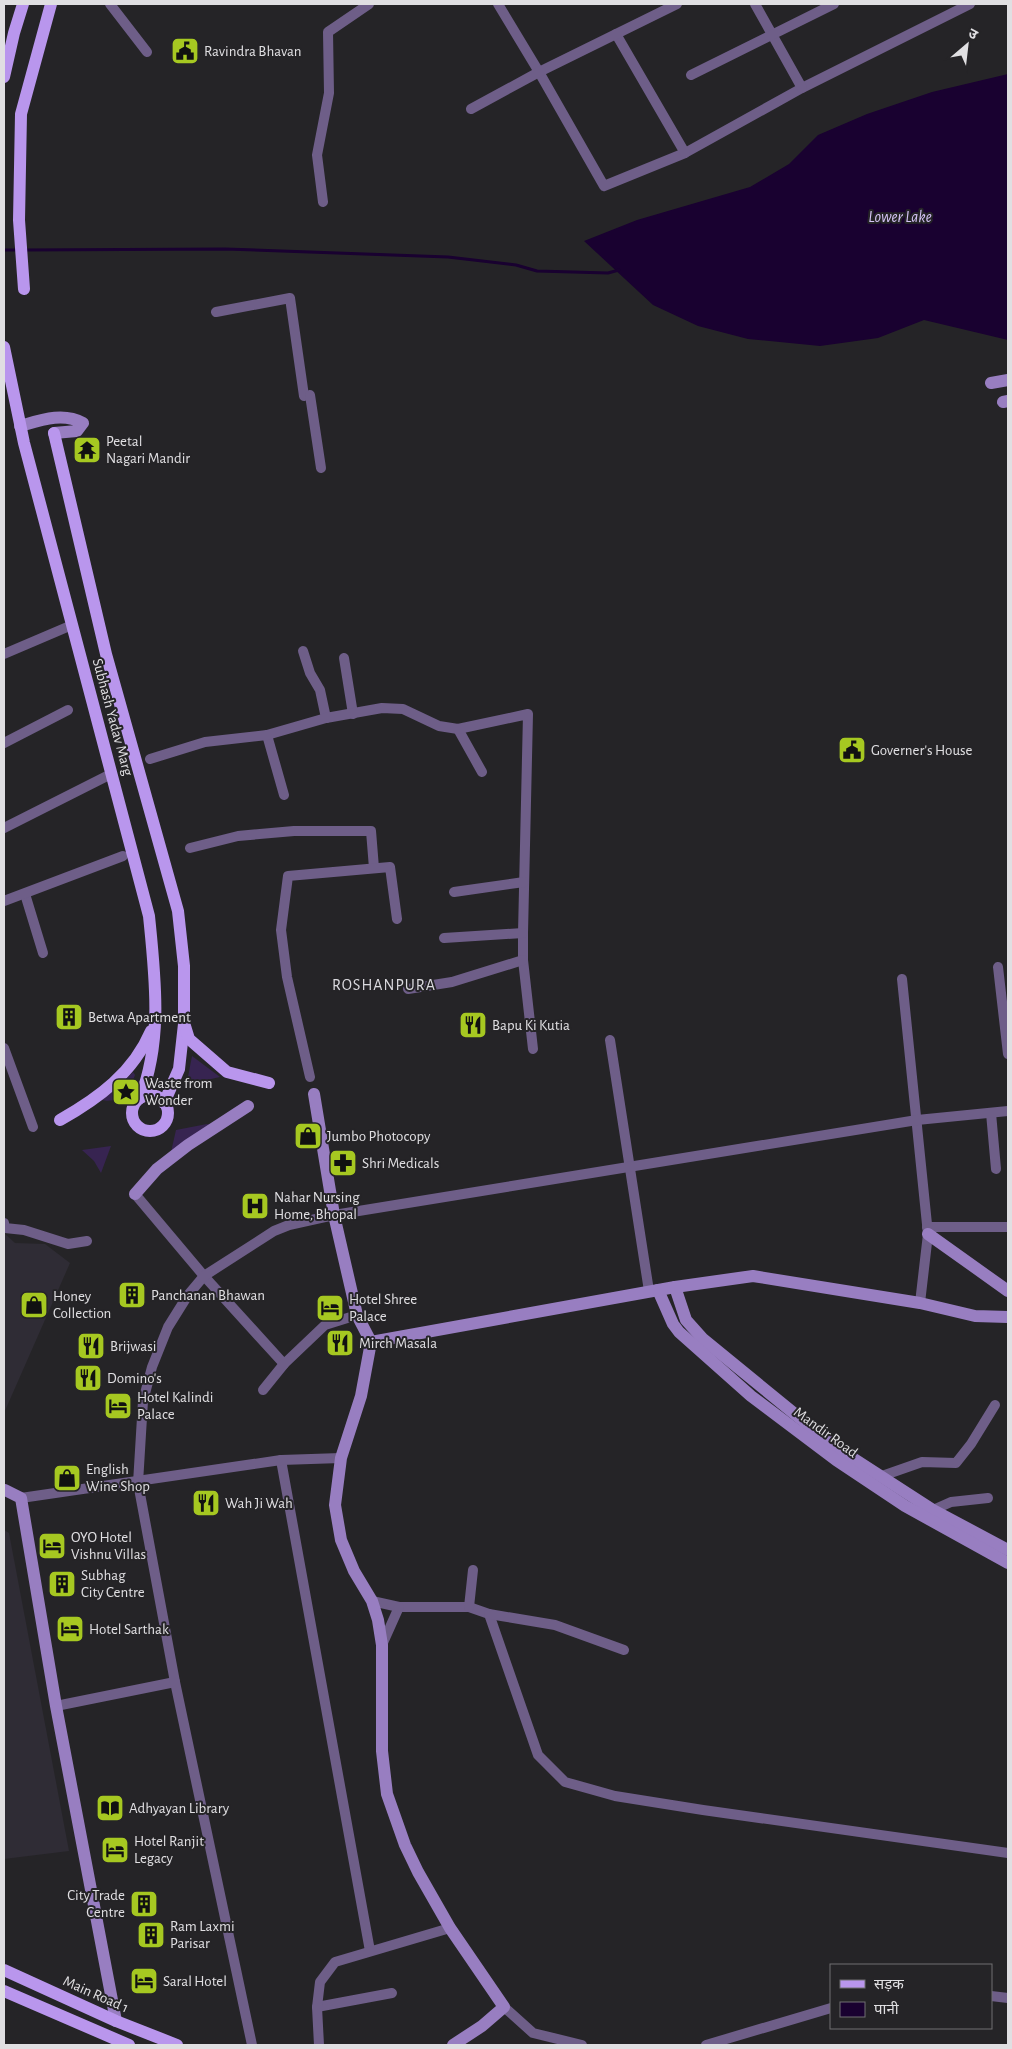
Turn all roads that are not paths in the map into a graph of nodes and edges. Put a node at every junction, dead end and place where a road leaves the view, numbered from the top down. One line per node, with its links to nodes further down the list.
1 (23, 4): 15 (main road)
2 (51, 4): 20 (main road)
3 (110, 4): 12 (street)
4 (369, 4): 19 (street)
5 (498, 4): 13 (street)
6 (677, 4): 10 (street)
7 (755, 4): 11 (street)
8 (834, 4): 11 (street)
9 (970, 4): 16 (street)
10 (616, 34): 13 (street); 18 (street)
11 (772, 34): 14 (street); 16 (street)
12 (147, 52)
13 (539, 72): 17 (street); 18 (street)
14 (691, 75)
15 (4, 77)
16 (802, 88): 18 (street)
17 (471, 109)
18 (685, 153)
19 (323, 202)
20 (24, 289)
21 (216, 312): 27 (street)
22 (4, 347): 25 (main road, Subhash Yadav Marg)
23 (1008, 380): 24 (street)
24 (991, 383)
25 (20, 426): 26 (street); 28 (main road, Subhash Yadav Marg)
26 (54, 433): 59 (main road, Subhash Yadav Marg)
27 (321, 468)
28 (72, 625): 30 (street); 40 (main road, Subhash Yadav Marg)
29 (303, 651): 34 (street)
30 (4, 654)
31 (344, 658): 33 (street)
32 (68, 710): 37 (street)
33 (352, 714): 34 (street); 35 (street)
34 (326, 718): 36 (street)
35 (458, 729): 39 (street); 46 (street)
36 (267, 735): 38 (street); 41 (street)
37 (4, 743)
38 (150, 760)
39 (482, 772)
40 (111, 774): 42 (street); 58 (main road, Subhash Yadav Marg)
41 (284, 795)
42 (4, 828)
43 (190, 848): 45 (street)
44 (122, 856): 48 (street)
45 (374, 868): 50 (street); 64 (street)
46 (524, 882): 47 (street); 51 (street)
47 (454, 892)
48 (25, 894): 49 (street); 53 (street)
49 (4, 901)
50 (397, 919)
51 (523, 933): 52 (street); 54 (street)
52 (444, 938)
53 (43, 953)
54 (524, 960): 57 (street); 62 (street)
55 (998, 967): 63 (street)
56 (902, 979): 73 (street)
57 (408, 989)
58 (155, 1022): 67 (main road, Subhash Yadav Marg); 72 (main road)
59 (184, 1024): 65 (main road); 68 (main road, Subhash Yadav Marg)
60 (610, 1040): 75 (street)
61 (4, 1048): 74 (street)
62 (533, 1049)
63 (1008, 1054)
64 (310, 1077)
65 (269, 1083)
66 (314, 1094): 78 (street)
67 (140, 1098): 68 (main road); 68 (main road)
68 (164, 1103)
69 (248, 1106): 77 (street)
70 (1008, 1111): 71 (street)
71 (991, 1113): 73 (street); 76 (street)
72 (60, 1120)
73 (917, 1120): 75 (street); 81 (street)
74 (33, 1128)
75 (631, 1166): 78 (street); 85 (street)
76 (996, 1169)
77 (135, 1194): 83 (street)
78 (334, 1215): 83 (street); 88 (street)
79 (4, 1223): 82 (street)
80 (1008, 1228): 81 (street)
81 (928, 1231): 86 (street); 87 (street)
82 (87, 1242)
83 (204, 1276): 91 (street); 97 (street)
84 (675, 1287): 85 (street); 87 (street); 96 (street, Mandir Road)
85 (654, 1291): 90 (street); 103 (street, Mandir Road)
86 (1008, 1291)
87 (920, 1303): 89 (street)
88 (357, 1315): 90 (street); 91 (street)
89 (1008, 1317)
90 (371, 1342): 94 (street)
91 (284, 1364): 92 (street)
92 (263, 1390)
93 (995, 1405): 96 (street)
94 (341, 1458): 95 (street); 105 (street)
95 (281, 1460): 97 (street); 115 (street)
96 (882, 1476): 101 (street, Mandir Road)
97 (138, 1482): 99 (street); 111 (street)
98 (5, 1490): 99 (street)
99 (21, 1498): 112 (street)
100 (988, 1498): 101 (street)
101 (933, 1510): 102 (street, Mandir Road)
102 (1008, 1550)
103 (1008, 1563)
104 (474, 1570): 107 (street)
105 (372, 1601): 106 (street); 109 (street)
106 (399, 1607): 107 (street); 109 (street)
107 (469, 1607): 108 (street)
108 (490, 1614): 110 (street); 113 (street)
109 (382, 1645): 114 (street)
110 (624, 1650)
111 (175, 1682): 112 (street); 127 (street)
112 (56, 1706): 124 (street)
113 (1008, 1853)
114 (450, 1928): 115 (street); 122 (street)
115 (370, 1951): 121 (street)
116 (4, 1970): 124 (main road, Main Road 1)
117 (4, 1990): 125 (main road)
118 (392, 1993): 121 (street)
119 (992, 1996): 120 (street)
120 (1008, 1998)
121 (317, 2007): 128 (street)
122 (504, 2007): 129 (street); 130 (street)
123 (830, 2008): 131 (street)
124 (116, 2022): 126 (main road, Main Road 1)
125 (129, 2045)
126 (177, 2045)
127 (252, 2045)
128 (319, 2045)
129 (453, 2045)
130 (582, 2045)
131 (706, 2045)

